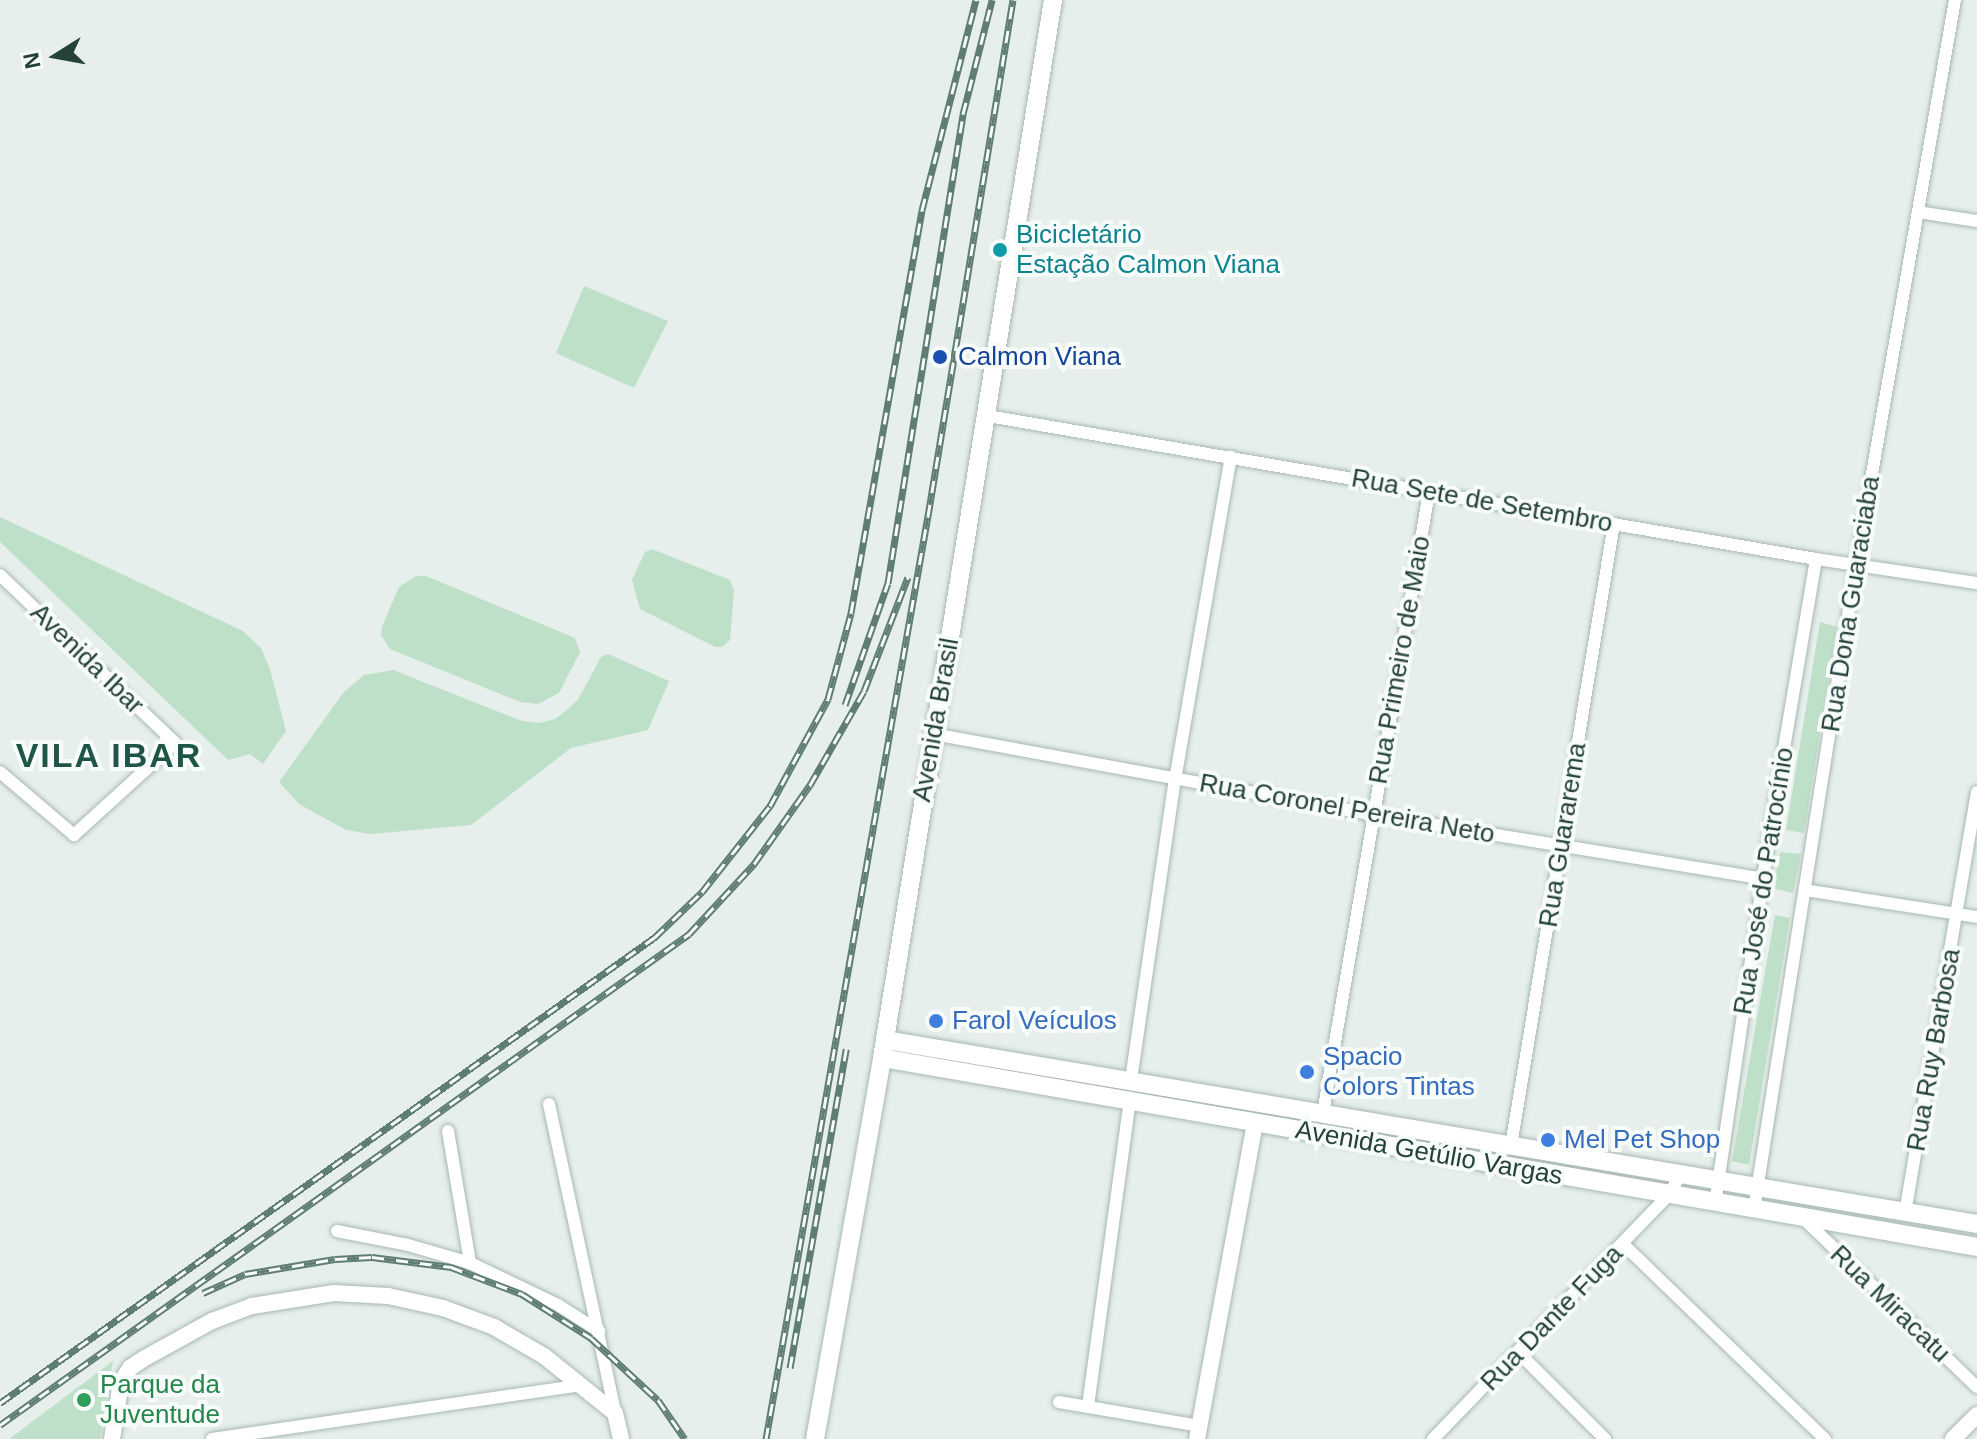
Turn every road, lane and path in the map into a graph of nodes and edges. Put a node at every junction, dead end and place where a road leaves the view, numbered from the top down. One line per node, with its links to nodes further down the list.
1 (1053, 0): 5 (main road, Avenida Brasil)
2 (1955, 0): 3 (street, Rua Dona Guaraciaba)
3 (1918, 212): 4 (street); 10 (street, Rua Dona Guaraciaba)
4 (1977, 221)
5 (988, 416): 6 (street, Rua Sete de Setembro); 13 (main road, Avenida Brasil)
6 (1231, 457): 7 (street, Rua Sete de Setembro); 15 (street)
7 (1429, 492): 8 (street, Rua Sete de Setembro); 17 (street, Rua Primeiro de Maio)
8 (1614, 524): 9 (street, Rua Sete de Setembro); 18 (street, Rua Guararema)
9 (1816, 559): 10 (street, Rua Sete de Setembro); 19 (street, Rua José do Patrocínio)
10 (1856, 565): 12 (street, Rua Sete de Setembro); 20 (street, Rua Dona Guaraciaba)
11 (0, 575): 14 (street, Avenida Ibar)
12 (1977, 583)
13 (933, 734): 15 (street, Rua Coronel Pereira Neto); 23 (main road, Avenida Brasil)
14 (0, 772)
15 (1175, 780): 17 (street, Rua Coronel Pereira Neto); 24 (street)
16 (1977, 792): 21 (street, Rua Ruy Barbosa)
17 (1374, 815): 18 (street, Rua Coronel Pereira Neto); 26 (street, Rua Primeiro de Maio)
18 (1562, 845): 19 (street, Rua Coronel Pereira Neto); 29 (street, Rua Guararema)
19 (1763, 879): 31 (street, Rua José do Patrocínio)
20 (1805, 890): 21 (street); 32 (street, Rua Dona Guaraciaba)
21 (1958, 914): 22 (street); 36 (street, Rua Ruy Barbosa)
22 (1977, 917)
23 (883, 1049): 24 (main road, Avenida Getúlio Vargas); 55 (main road, Avenida Brasil)
24 (1130, 1089): 26 (main road, Avenida Getúlio Vargas); 27 (main road, Avenida Getúlio Vargas); 48 (street)
25 (549, 1104): 43 (street)
26 (1323, 1113): 27 (main road); 29 (main road, Avenida Getúlio Vargas)
27 (1255, 1122): 33 (main road, Avenida Getúlio Vargas); 51 (street)
28 (448, 1131): 42 (street)
29 (1511, 1146): 30 (main road, Avenida Getúlio Vargas)
30 (1681, 1173): 31 (main road, Avenida Getúlio Vargas); 33 (street, Rua Dante Fuga)
31 (1718, 1180): 32 (main road, Avenida Getúlio Vargas); 34 (street, Rua José do Patrocínio)
32 (1759, 1186): 35 (street, Rua Dona Guaraciaba); 36 (main road, Avenida Getúlio Vargas)
33 (1669, 1195): 34 (main road, Avenida Getúlio Vargas); 40 (street, Rua Dante Fuga)
34 (1715, 1204): 35 (main road, Avenida Getúlio Vargas)
35 (1754, 1209): 37 (main road, Avenida Getúlio Vargas)
36 (1905, 1213): 38 (main road, Avenida Getúlio Vargas)
37 (1804, 1219): 41 (main road, Avenida Getúlio Vargas); 46 (street, Rua Miracatu)
38 (1977, 1224)
39 (337, 1231): 42 (street)
40 (1623, 1244): 44 (street, Rua Dante Fuga); 58 (street)
41 (1977, 1247)
42 (470, 1263): 43 (street)
43 (599, 1331): 49 (street)
44 (1519, 1353): 56 (street, Rua Dante Fuga); 57 (street)
45 (583, 1385): 49 (street); 52 (street); 53 (street)
46 (1977, 1387)
47 (1059, 1402): 48 (street)
48 (1088, 1406): 51 (street)
49 (615, 1413): 54 (street)
50 (1977, 1415): 59 (street)
51 (1198, 1433)
52 (112, 1439)
53 (212, 1439)
54 (621, 1439)
55 (815, 1439)
56 (1433, 1439)
57 (1605, 1439)
58 (1825, 1439)
59 (1953, 1439)

